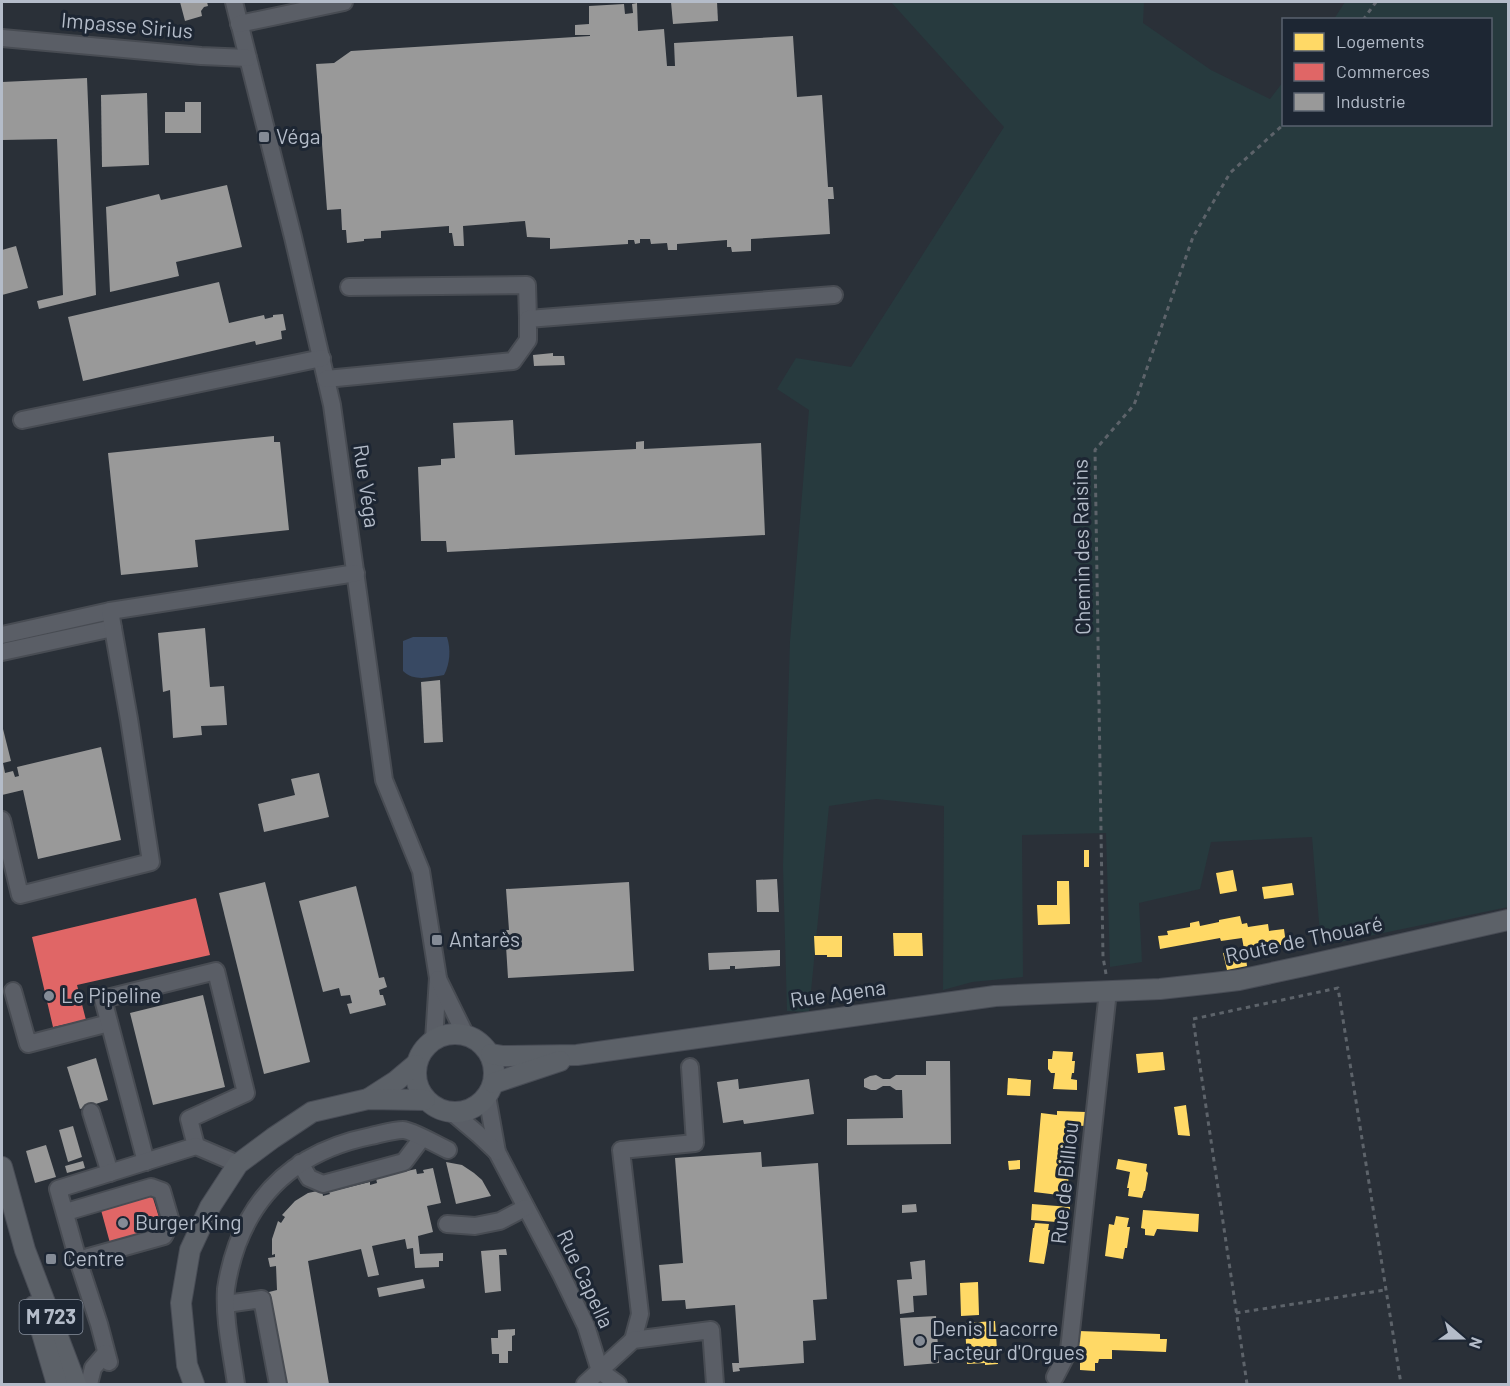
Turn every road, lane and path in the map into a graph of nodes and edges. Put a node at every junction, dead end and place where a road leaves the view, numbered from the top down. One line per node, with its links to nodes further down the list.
1 (234, 2): 5 (street, Rue Véga)
2 (344, 2): 5 (street)
3 (1376, 2): 4 (path)
4 (1364, 18)
5 (239, 24): 7 (street, Rue Véga)
6 (2, 38): 7 (street, Impasse Sirius)
7 (248, 58): 12 (street, Rue Véga)
8 (1282, 126): 23 (path, Chemin des Raisins)
9 (349, 287): 11 (street)
10 (834, 295): 11 (street)
11 (528, 319): 13 (street)
12 (322, 358): 13 (street, Rue Véga); 14 (street)
13 (326, 379): 15 (street, Rue Véga)
14 (22, 420)
15 (356, 573): 16 (street); 21 (street, Rue Véga)
16 (112, 620): 17 (street); 18 (street); 19 (street)
17 (2, 635)
18 (2, 652)
19 (2, 820)
20 (1509, 920): 23 (main road, Route de Thouaré)
21 (438, 978): 25 (street, Rue Véga); 26 (street, Rue Véga)
22 (13, 991): 24 (street)
23 (1108, 991): 28 (main road, Rue Agena); 55 (street, Rue de Billiou)
24 (110, 1023): 37 (street); 40 (street)
25 (466, 1036): 26 (main road); 27 (main road)
26 (434, 1040): 29 (main road)
27 (491, 1054): 28 (main road, Rue Agena); 31 (main road)
28 (577, 1055): 31 (main road, Rue Agena)
29 (416, 1065): 32 (main road); 33 (main road)
30 (690, 1067): 53 (street)
31 (491, 1089): 35 (main road); 39 (street, Rue Capella)
32 (368, 1099): 33 (main road); 42 (main road)
33 (425, 1100): 35 (main road)
34 (91, 1112): 44 (street)
35 (453, 1113): 39 (street, Rue Capella)
36 (422, 1138): 38 (street); 41 (street); 41 (street)
37 (196, 1146): 40 (street); 42 (street)
38 (448, 1150)
39 (497, 1152): 45 (street, Rue Capella)
40 (146, 1161): 44 (street)
41 (300, 1163): 51 (street)
42 (238, 1164): 59 (main road)
43 (2, 1167): 48 (main road, M 723)
44 (110, 1173): 46 (street)
45 (525, 1208): 47 (street); 54 (street, Rue Capella)
46 (66, 1212): 49 (street); 49 (street)
47 (447, 1224)
48 (25, 1250): 56 (main road, M 723); 57 (main road, M 723)
49 (78, 1260): 58 (street)
50 (1385, 1290): 52 (path); 52 (path); 66 (path)
51 (226, 1304): 60 (street); 61 (street)
52 (1236, 1313): 65 (path)
53 (633, 1340): 54 (street); 64 (street)
54 (600, 1371): 62 (street); 63 (street)
55 (1055, 1377)
56 (57, 1384)
57 (76, 1384)
58 (89, 1384)
59 (194, 1384)
60 (236, 1384)
61 (278, 1384)
62 (585, 1384)
63 (618, 1384)
64 (715, 1384)
65 (1247, 1384)
66 (1401, 1384)

